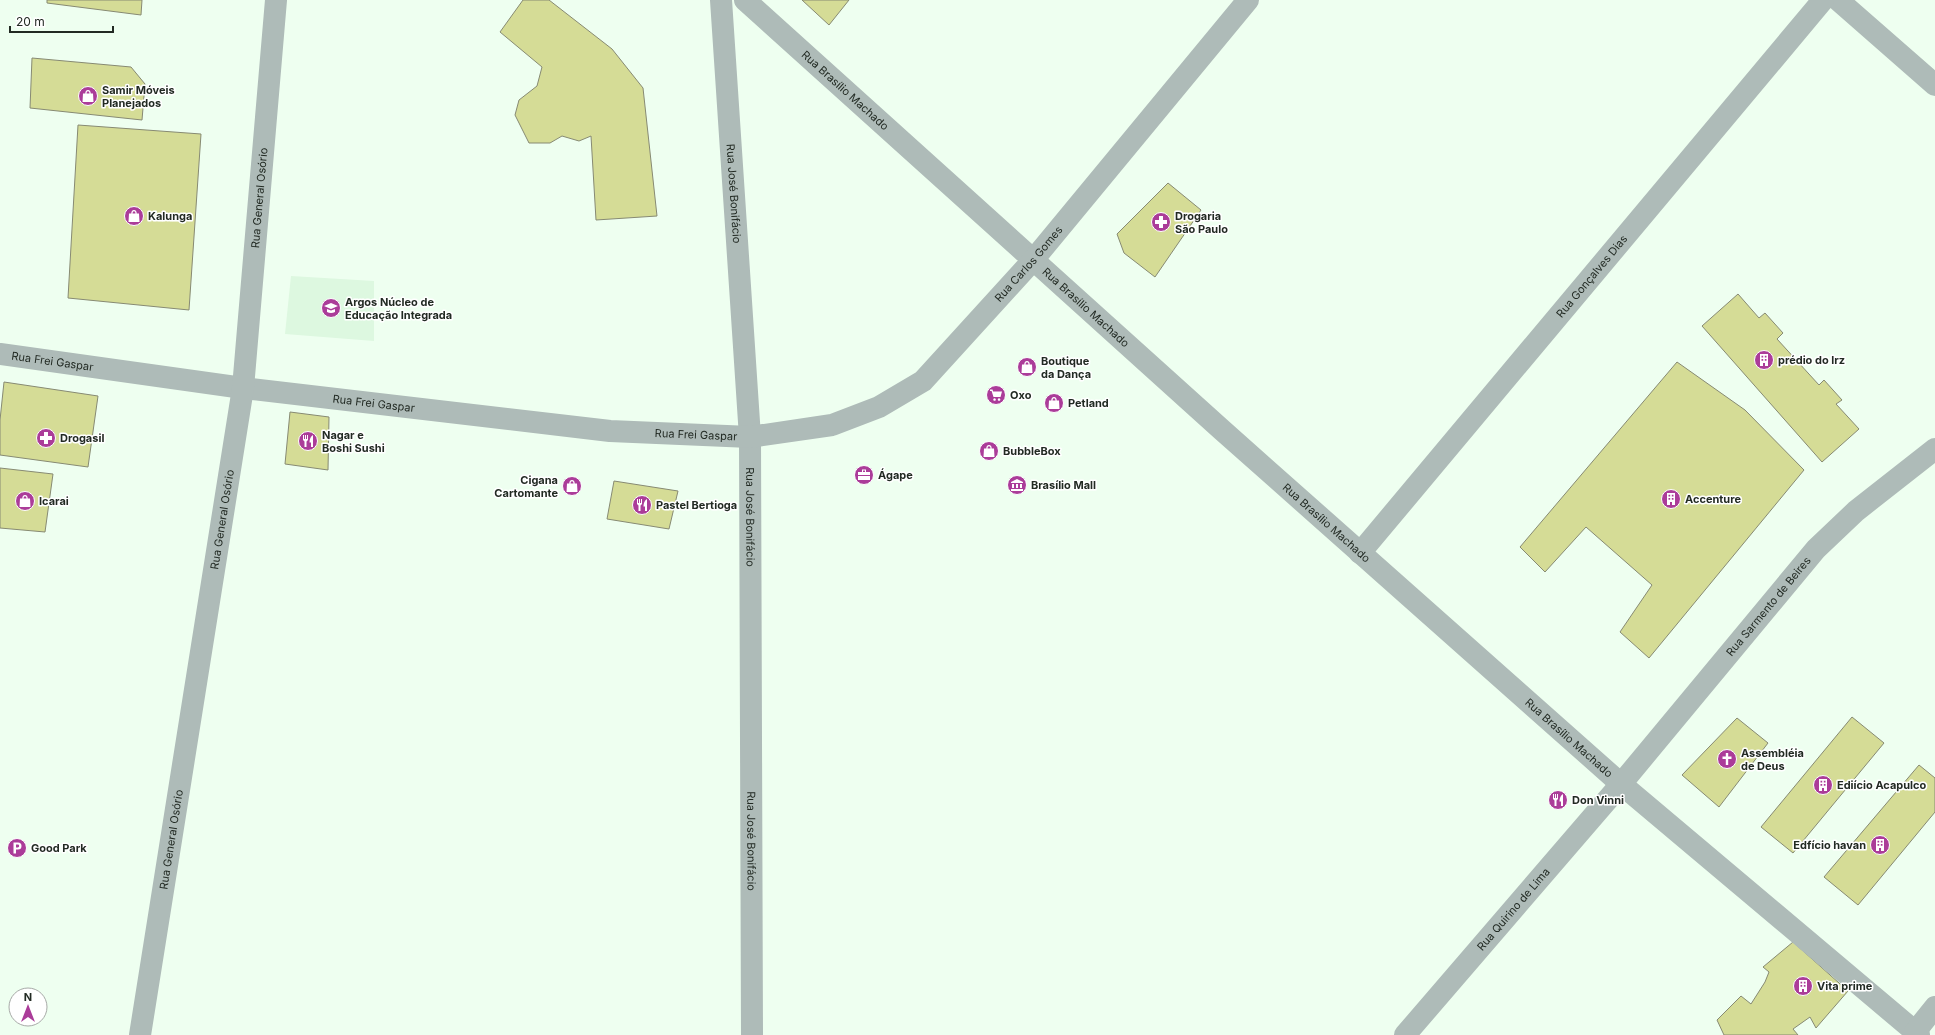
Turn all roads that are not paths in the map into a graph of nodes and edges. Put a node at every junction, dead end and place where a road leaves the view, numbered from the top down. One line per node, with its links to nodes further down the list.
1 (276, 0): 10 (street, Rua General Osório)
2 (721, 0): 11 (street, Rua José Bonifácio)
3 (745, 0): 8 (street, Rua Brasílio Machado)
4 (1248, 0): 8 (street, Rua Carlos Gomes)
5 (1823, 0): 13 (street, Rua Gonçalves Dias)
6 (1838, 0): 7 (street)
7 (1935, 85)
8 (1034, 259): 11 (street, Rua Carlos Gomes); 13 (street, Rua Brasílio Machado)
9 (0, 354): 10 (street, Rua Frei Gaspar)
10 (243, 388): 11 (street, Rua Frei Gaspar); 17 (street, Rua General Osório)
11 (750, 437): 18 (street, Rua José Bonifácio)
12 (1935, 449): 14 (street, Rua Sarmento de Beires)
13 (1360, 554): 14 (street, Rua Brasílio Machado)
14 (1621, 784): 16 (street, Rua Brasílio Machado); 19 (street, Rua Quirino de Lima)
15 (1935, 1007): 16 (street)
16 (1917, 1033)
17 (140, 1035)
18 (752, 1035)
19 (1406, 1035)

